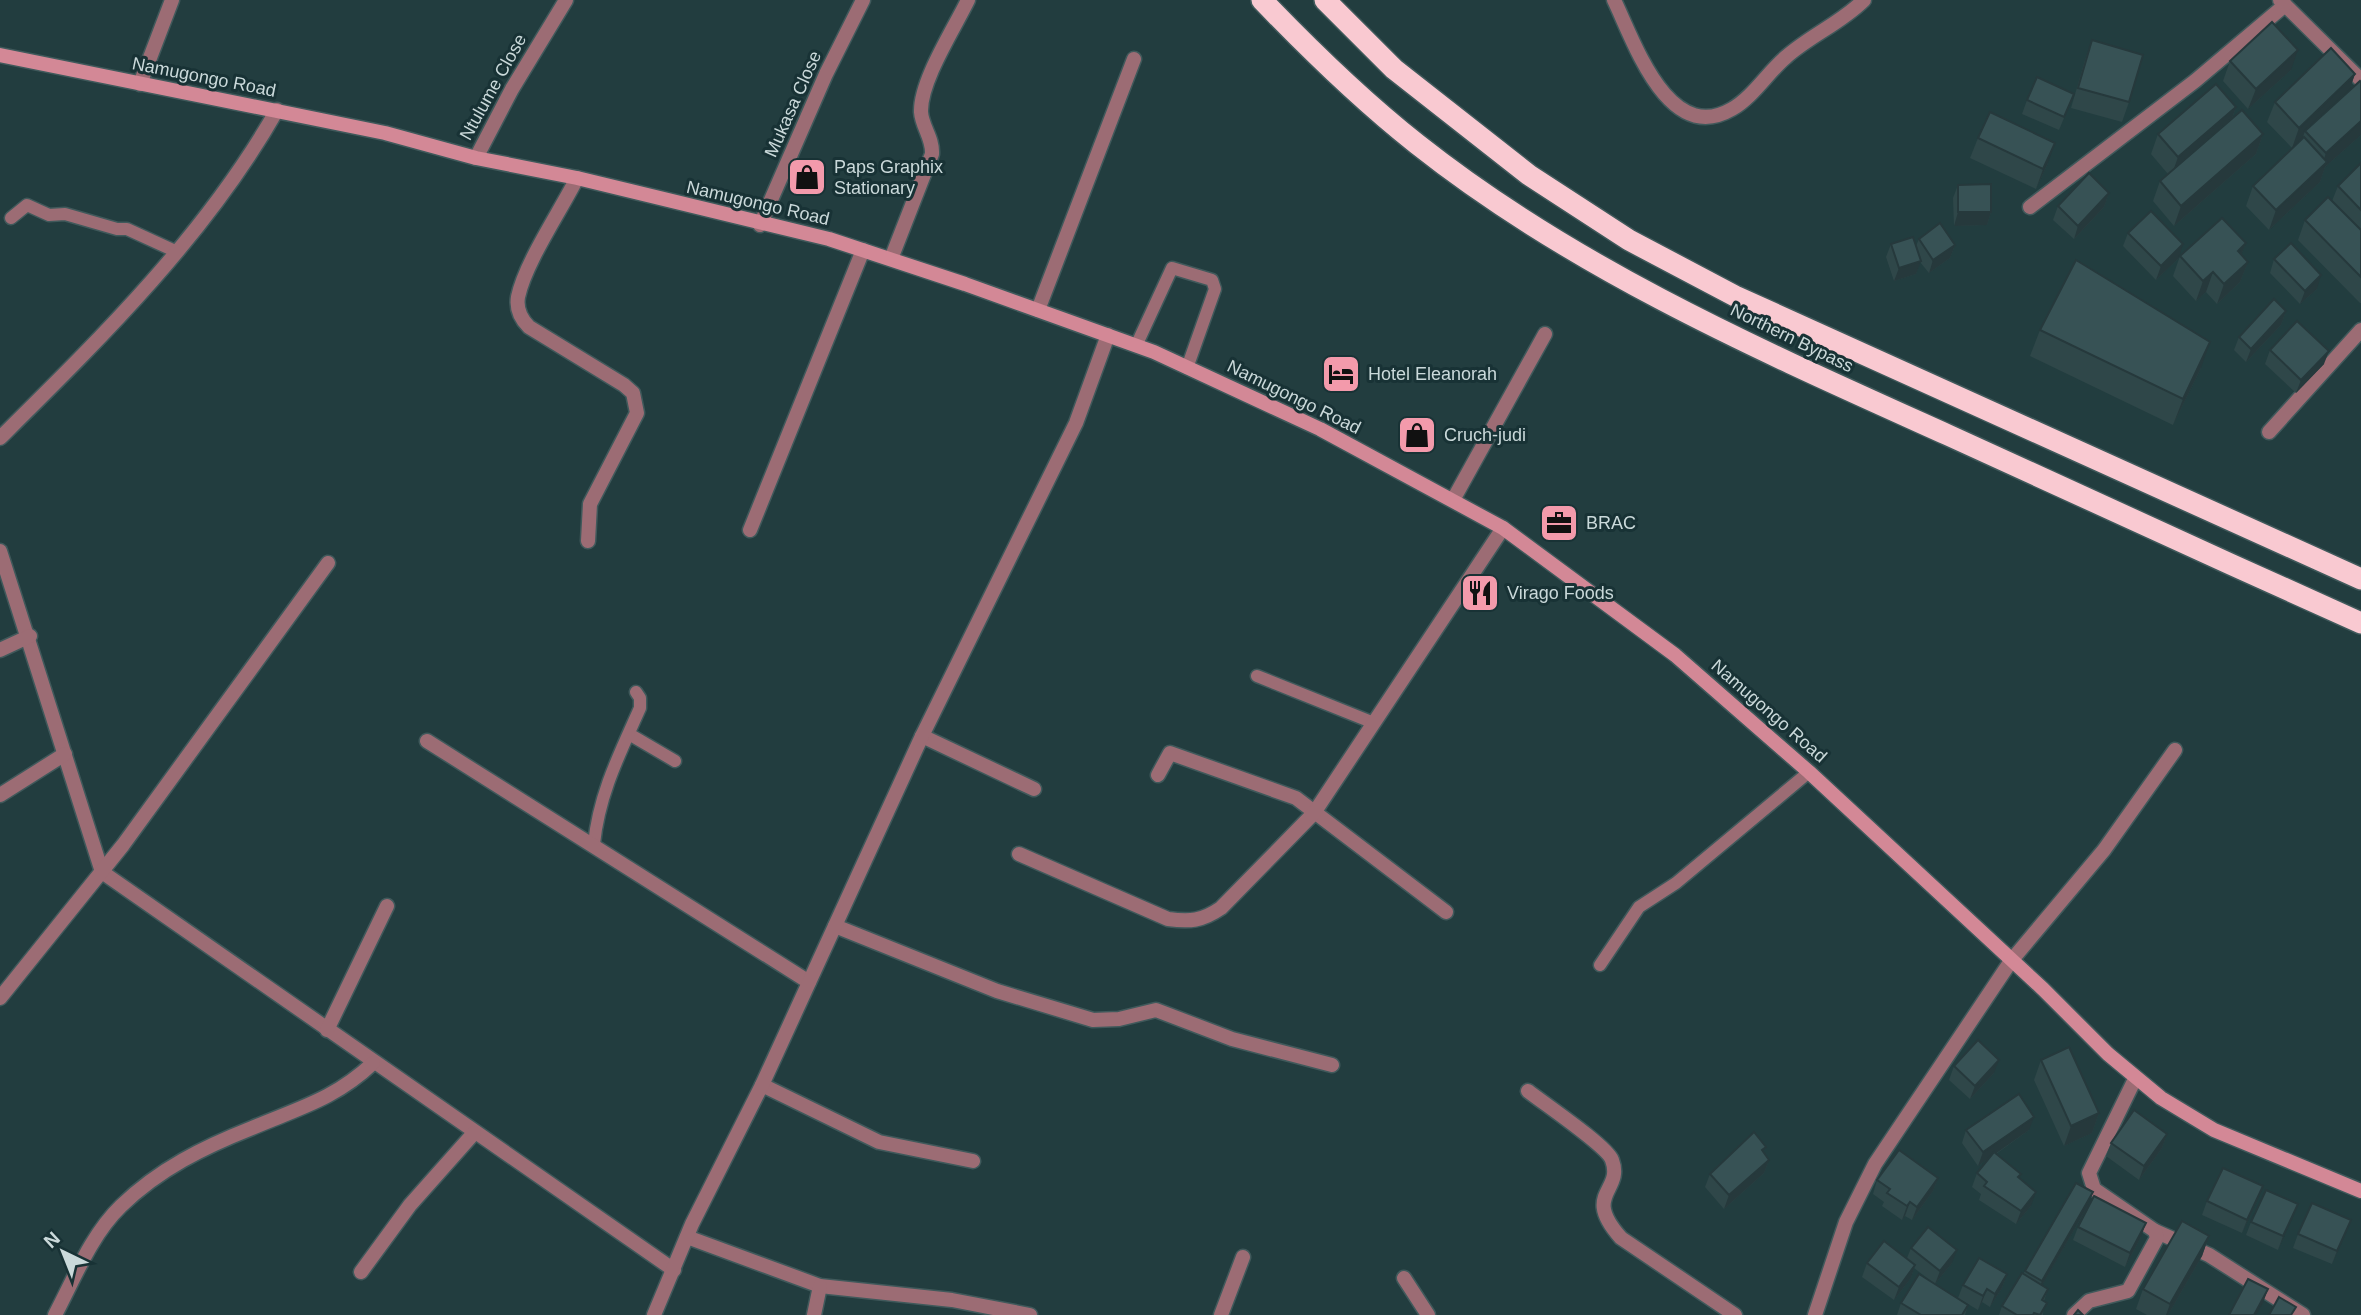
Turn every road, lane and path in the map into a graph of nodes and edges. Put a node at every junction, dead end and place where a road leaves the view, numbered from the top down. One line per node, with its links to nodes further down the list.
1 (172, 0): 13 (street)
2 (566, 0): 15 (street, Ntulume Close)
3 (863, 0): 19 (street, Mukasa Close)
4 (968, 0): 22 (street)
5 (1262, 0): 38 (highway, Northern Bypass)
6 (1325, 0): 37 (highway, Northern Bypass)
7 (1614, 0): 8 (street)
8 (1864, 0)
9 (2282, 2): 12 (street); 17 (street)
10 (0, 55): 13 (main road, Namugongo Road)
11 (1134, 59): 23 (street)
12 (2361, 80)
13 (140, 84): 14 (main road, Namugongo Road)
14 (276, 110): 15 (main road, Namugongo Road); 21 (street)
15 (476, 158): 16 (main road, Namugongo Road)
16 (577, 178): 19 (main road, Namugongo Road); 34 (street)
17 (2030, 207)
18 (11, 218): 21 (lane)
19 (760, 225): 20 (main road, Namugongo Road)
20 (863, 250): 22 (main road, Namugongo Road); 33 (street)
21 (175, 251): 30 (street)
22 (891, 259): 23 (main road, Namugongo Road)
23 (1038, 310): 26 (main road, Namugongo Road)
24 (2361, 330): 29 (street)
25 (1545, 334): 31 (street)
26 (1108, 335): 27 (main road, Namugongo Road); 45 (street)
27 (1136, 346): 28 (main road, Namugongo Road); 28 (lane)
28 (1188, 368): 31 (main road, Namugongo Road)
29 (2269, 432)
30 (0, 438)
31 (1453, 500): 32 (main road, Namugongo Road)
32 (1503, 528): 43 (street); 50 (main road, Namugongo Road)
33 (750, 530)
34 (588, 541)
35 (0, 551): 39 (street)
36 (328, 563): 57 (street)
37 (2361, 579)
38 (2361, 623)
39 (30, 636): 40 (street); 48 (street)
40 (0, 650)
41 (1257, 676): 43 (lane)
42 (636, 692): 44 (lane)
43 (1374, 723): 54 (street)
44 (629, 734): 49 (lane); 55 (lane)
45 (922, 736): 52 (street); 60 (street)
46 (427, 741): 55 (street)
47 (2175, 750): 61 (street)
48 (65, 754): 53 (street); 57 (street)
49 (675, 761)
50 (1809, 772): 61 (main road, Namugongo Road); 62 (lane)
51 (1158, 775): 54 (street)
52 (1034, 789)
53 (0, 795)
54 (1314, 813): 56 (street); 59 (street)
55 (594, 844): 63 (street)
56 (1019, 854)
57 (102, 872): 64 (street); 65 (street)
58 (387, 906): 65 (street)
59 (1446, 912)
60 (835, 926): 63 (street); 67 (street)
61 (2011, 961): 68 (main road, Namugongo Road); 88 (street)
62 (1600, 965)
63 (810, 982): 69 (street)
64 (0, 998)
65 (327, 1030): 66 (street)
66 (373, 1063): 71 (street); 81 (street)
67 (1332, 1065)
68 (2135, 1079): 73 (main road, Namugongo Road); 74 (street)
69 (762, 1085): 72 (street); 75 (street)
70 (1528, 1091): 87 (street)
71 (474, 1133): 77 (street); 78 (street)
72 (973, 1161)
73 (2361, 1191)
74 (2155, 1231): 89 (street); 90 (street)
75 (687, 1237): 77 (street); 80 (street)
76 (1243, 1257): 85 (street)
77 (674, 1270): 82 (street)
78 (360, 1272)
79 (1404, 1278): 86 (street)
80 (820, 1286): 83 (street); 84 (street)
81 (55, 1315)
82 (654, 1315)
83 (814, 1315)
84 (1030, 1315)
85 (1220, 1315)
86 (1428, 1315)
87 (1735, 1315)
88 (1815, 1315)
89 (2074, 1315)
90 (2303, 1315)

